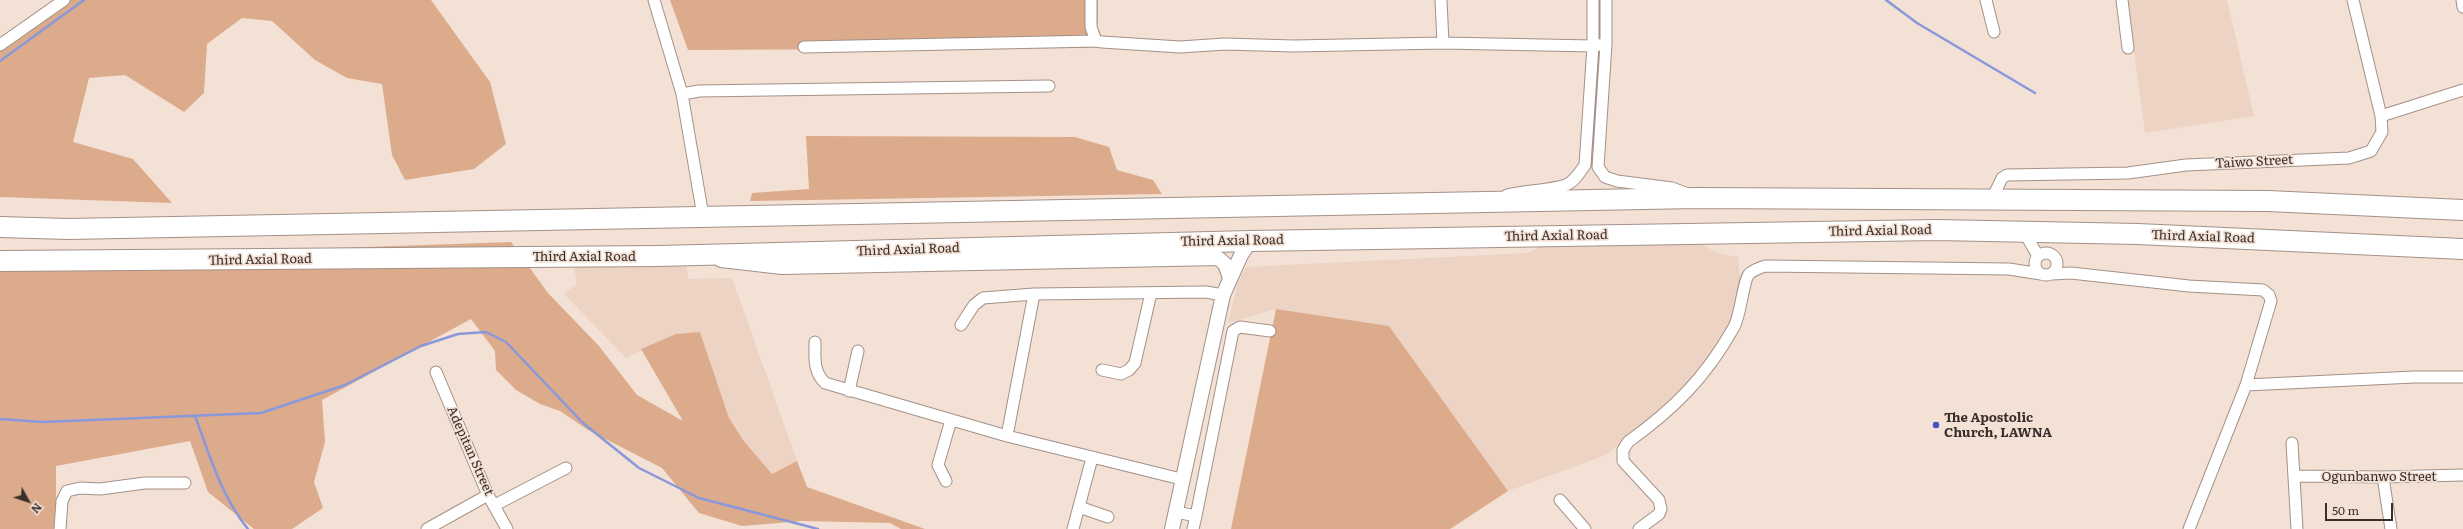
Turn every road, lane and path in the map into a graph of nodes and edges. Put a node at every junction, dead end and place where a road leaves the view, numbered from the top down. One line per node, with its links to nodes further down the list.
1 (64, 0): 16 (street)
2 (654, 0): 22 (street)
3 (1091, 0): 13 (street)
4 (1441, 0): 14 (street)
5 (1593, 0): 18 (street)
6 (1606, 0): 15 (street)
7 (1986, 0): 12 (street)
8 (2122, 0): 19 (street)
9 (2353, 0): 23 (street, Taiwo Street)
10 (2462, 0): 11 (street)
11 (2463, 7)
12 (1994, 32)
13 (1096, 41): 14 (street); 17 (street)
14 (1443, 43): 18 (street)
15 (1606, 44): 18 (street); 24 (street)
16 (0, 45)
17 (804, 46)
18 (1593, 46): 26 (street)
19 (2128, 48)
20 (1050, 86): 22 (street)
21 (2463, 90): 23 (street)
22 (682, 94): 30 (street)
23 (2380, 116): 25 (street, Taiwo Street)
24 (1696, 198): 25 (highway); 26 (highway)
25 (1992, 199): 28 (highway)
26 (1487, 201): 30 (highway)
27 (2463, 203): 28 (highway)
28 (2403, 208): 29 (highway)
29 (2463, 210)
30 (703, 216): 31 (highway)
31 (0, 227)
32 (2024, 232): 33 (highway, Third Axial Road); 34 (highway, Third Axial Road); 40 (street)
33 (2052, 233): 35 (highway, Third Axial Road); 38 (street)
34 (1250, 240): 39 (highway, Third Axial Road); 46 (street)
35 (2441, 248): 36 (highway, Third Axial Road); 37 (highway)
36 (2463, 248)
37 (2463, 252)
38 (2050, 253): 40 (street); 42 (street)
39 (697, 255): 41 (highway, Third Axial Road); 46 (street)
40 (2036, 258): 43 (street); 45 (street)
41 (0, 262)
42 (2058, 263): 44 (street); 45 (street)
43 (2009, 269): 45 (street); 84 (street)
44 (2070, 273): 45 (street); 57 (street)
45 (2046, 274)
46 (1230, 278): 49 (street)
47 (1151, 293): 48 (street); 49 (street); 54 (street)
48 (1034, 294): 50 (street); 60 (street)
49 (1223, 294): 67 (street)
50 (960, 325)
51 (1270, 331): 75 (street)
52 (815, 342): 58 (street)
53 (858, 351): 58 (street)
54 (1102, 370)
55 (436, 372): 70 (street, Adepitan Street)
56 (2463, 378): 57 (street)
57 (2246, 385): 85 (street)
58 (849, 391): 59 (street)
59 (951, 420): 60 (street); 68 (street)
60 (1007, 436): 62 (street)
61 (2292, 443): 65 (street)
62 (1092, 458): 67 (street); 73 (street)
63 (566, 468): 72 (street)
64 (2463, 475): 66 (street, Ogunbanwo Street)
65 (2295, 476): 66 (street, Ogunbanwo Street); 86 (street)
66 (2383, 478): 87 (street)
67 (1181, 479): 74 (street)
68 (946, 481)
69 (185, 483): 77 (street)
70 (488, 495): 72 (street, Adepitan Street); 78 (street)
71 (1560, 500): 83 (street)
72 (495, 505): 79 (street, Adepitan Street)
73 (1079, 507): 76 (street); 80 (street)
74 (1176, 512): 75 (street); 81 (street)
75 (1196, 516): 82 (street)
76 (1108, 517)
77 (60, 529)
78 (427, 529)
79 (507, 529)
80 (1072, 529)
81 (1172, 529)
82 (1193, 529)
83 (1585, 529)
84 (1639, 529)
85 (2189, 529)
86 (2297, 529)
87 (2391, 529)

